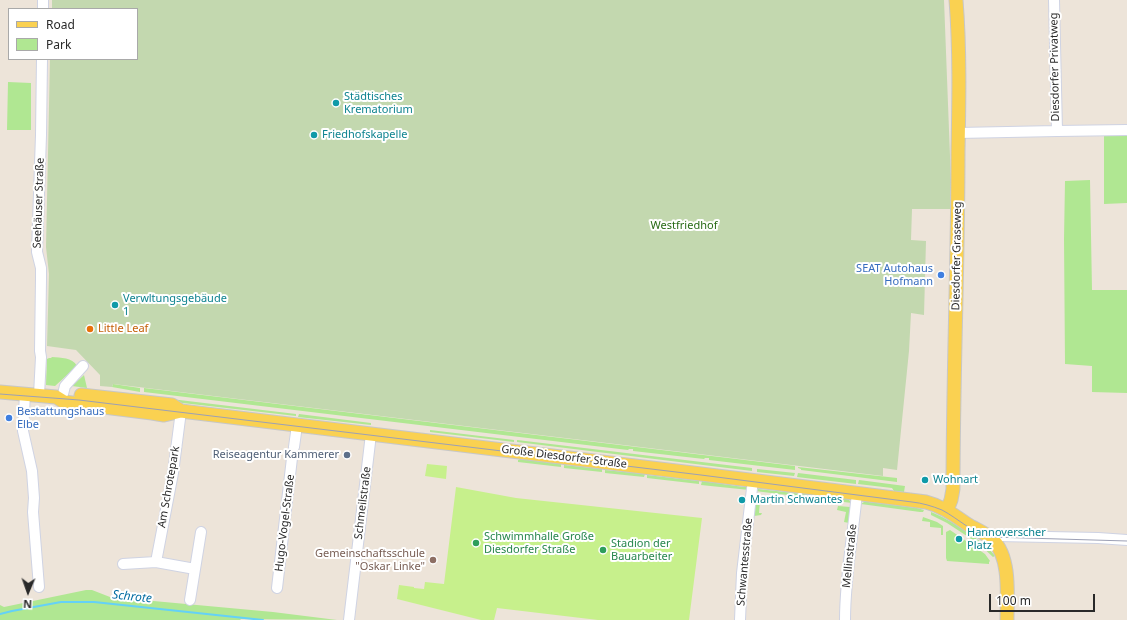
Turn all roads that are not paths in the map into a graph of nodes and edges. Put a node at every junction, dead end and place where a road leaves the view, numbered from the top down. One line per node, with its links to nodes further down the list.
1 (956, 0): 6 (main road, Diesdorfer Graseweg)
2 (1054, 0): 5 (street, Diesdorfer Privatweg)
3 (42, 60): 10 (street, Seehäuser Straße)
4 (1127, 130): 5 (street)
5 (1057, 131): 6 (street, Diesdorfer Privatweg)
6 (958, 133): 17 (main road, Diesdorfer Graseweg)
7 (84, 366): 11 (street)
8 (0, 392): 9 (main road, Große Diesdorfer Straße)
9 (25, 394): 10 (main road, Große Diesdorfer Straße); 24 (street)
10 (39, 395): 11 (main road, Große Diesdorfer Straße)
11 (59, 395): 12 (main road, Große Diesdorfer Straße)
12 (180, 411): 13 (main road, Große Diesdorfer Straße); 21 (street, Am Schrotepark)
13 (297, 425): 14 (main road, Große Diesdorfer Straße); 25 (street, Hugo-Vogel-Straße)
14 (371, 434): 15 (main road, Große Diesdorfer Straße); 27 (street, Schmeilstraße)
15 (753, 480): 16 (main road, Große Diesdorfer Straße); 28 (street, Schwantesstraße)
16 (857, 493): 17 (main road, Große Diesdorfer Straße); 29 (street, Mellinstraße)
17 (947, 510): 19 (main road, Große Diesdorfer Straße)
18 (201, 532): 23 (street)
19 (986, 535): 20 (street); 30 (main road, Große Diesdorfer Straße)
20 (1127, 540)
21 (156, 562): 22 (street); 23 (street)
22 (123, 564)
23 (195, 569): 26 (street)
24 (39, 587)
25 (277, 588)
26 (190, 600)
27 (349, 620)
28 (740, 620)
29 (845, 620)
30 (1007, 620)

